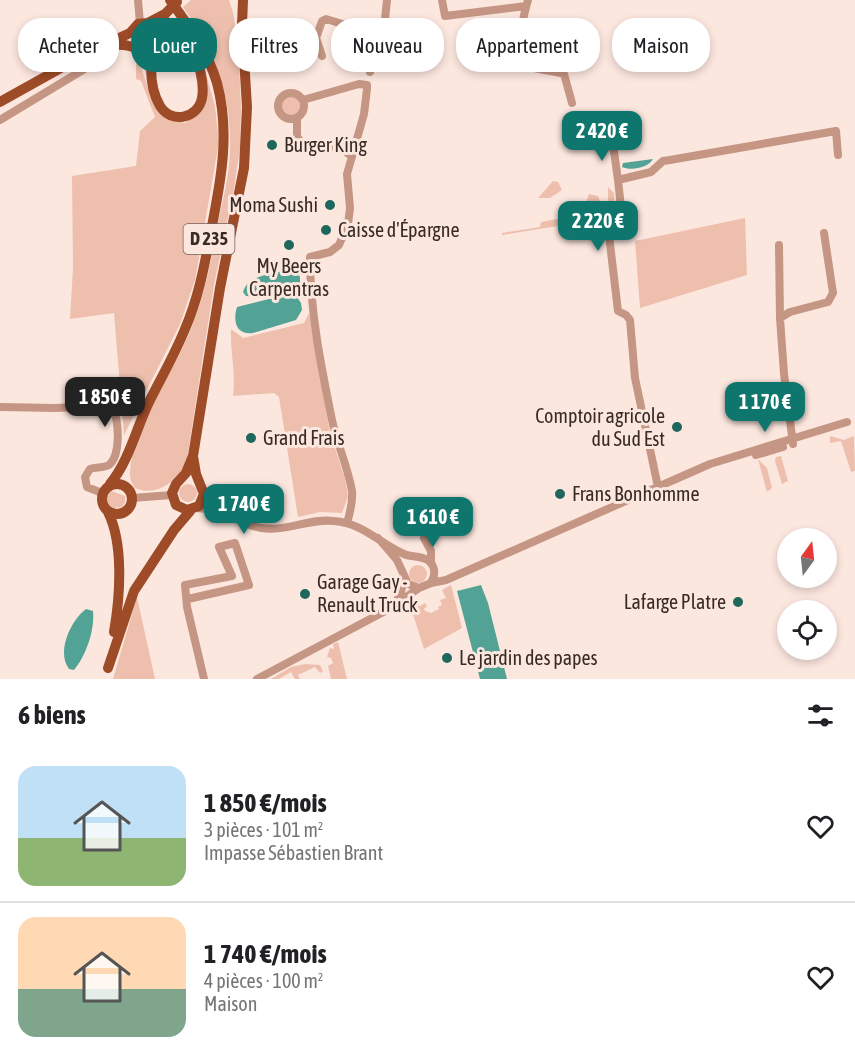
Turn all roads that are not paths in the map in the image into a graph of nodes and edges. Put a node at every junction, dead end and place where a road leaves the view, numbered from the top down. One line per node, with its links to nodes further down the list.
1 (138, 0): 10 (street)
2 (170, 0): 13 (main road, D 235)
3 (178, 0): 9 (main road)
4 (234, 0): 14 (main road)
5 (243, 0): 15 (main road)
6 (387, 0): 16 (street)
7 (442, 0): 8 (street)
8 (527, 3): 30 (street)
9 (166, 14): 11 (main road); 12 (main road)
10 (143, 18)
11 (156, 18)
12 (164, 18)
13 (182, 18)
14 (240, 18)
15 (242, 18)
16 (385, 18)
17 (331, 21): 21 (street)
18 (130, 33): 19 (main road); 20 (main road)
19 (119, 38)
20 (131, 40)
21 (322, 56)
22 (55, 72): 29 (main road)
23 (79, 72): 32 (street)
24 (198, 72): 27 (main road)
25 (212, 72): 43 (main road, D 235)
26 (245, 72): 44 (main road)
27 (150, 74)
28 (303, 100): 31 (street); 31 (street); 35 (street)
29 (0, 102)
30 (572, 103)
31 (297, 118): 35 (street)
32 (0, 120)
33 (595, 134): 36 (street)
34 (838, 155): 36 (street)
35 (352, 157): 57 (street)
36 (618, 180): 48 (street)
37 (824, 233): 39 (street)
38 (779, 245): 39 (street)
39 (780, 318): 42 (street)
40 (0, 407): 50 (street)
41 (855, 416): 42 (street)
42 (792, 441): 48 (street)
43 (128, 454): 47 (main road, D 235); 49 (main road, D 235)
44 (193, 456): 45 (main road); 46 (main road)
45 (182, 480): 46 (main road); 52 (main road)
46 (199, 483): 51 (main road)
47 (110, 484): 49 (main road); 50 (main road)
48 (658, 487): 62 (street)
49 (130, 492): 52 (street); 55 (main road)
50 (102, 494): 54 (main road)
51 (204, 494): 53 (main road); 56 (street)
52 (172, 495): 53 (main road)
53 (194, 509): 56 (street); 68 (main road)
54 (108, 512): 55 (main road); 59 (main road)
55 (125, 512): 59 (main road)
56 (220, 512): 57 (street)
57 (347, 523): 58 (street)
58 (378, 538): 60 (street); 63 (street)
59 (117, 543): 68 (main road)
60 (418, 557): 61 (street); 61 (street); 63 (street)
61 (432, 566): 62 (street); 64 (street)
62 (463, 572): 64 (street)
63 (404, 575): 65 (street); 67 (street)
64 (430, 583): 65 (street)
65 (419, 588): 67 (street)
66 (188, 599): 66 (street); 69 (street)
67 (395, 605): 70 (street)
68 (107, 674)
69 (204, 679)
70 (257, 679)

